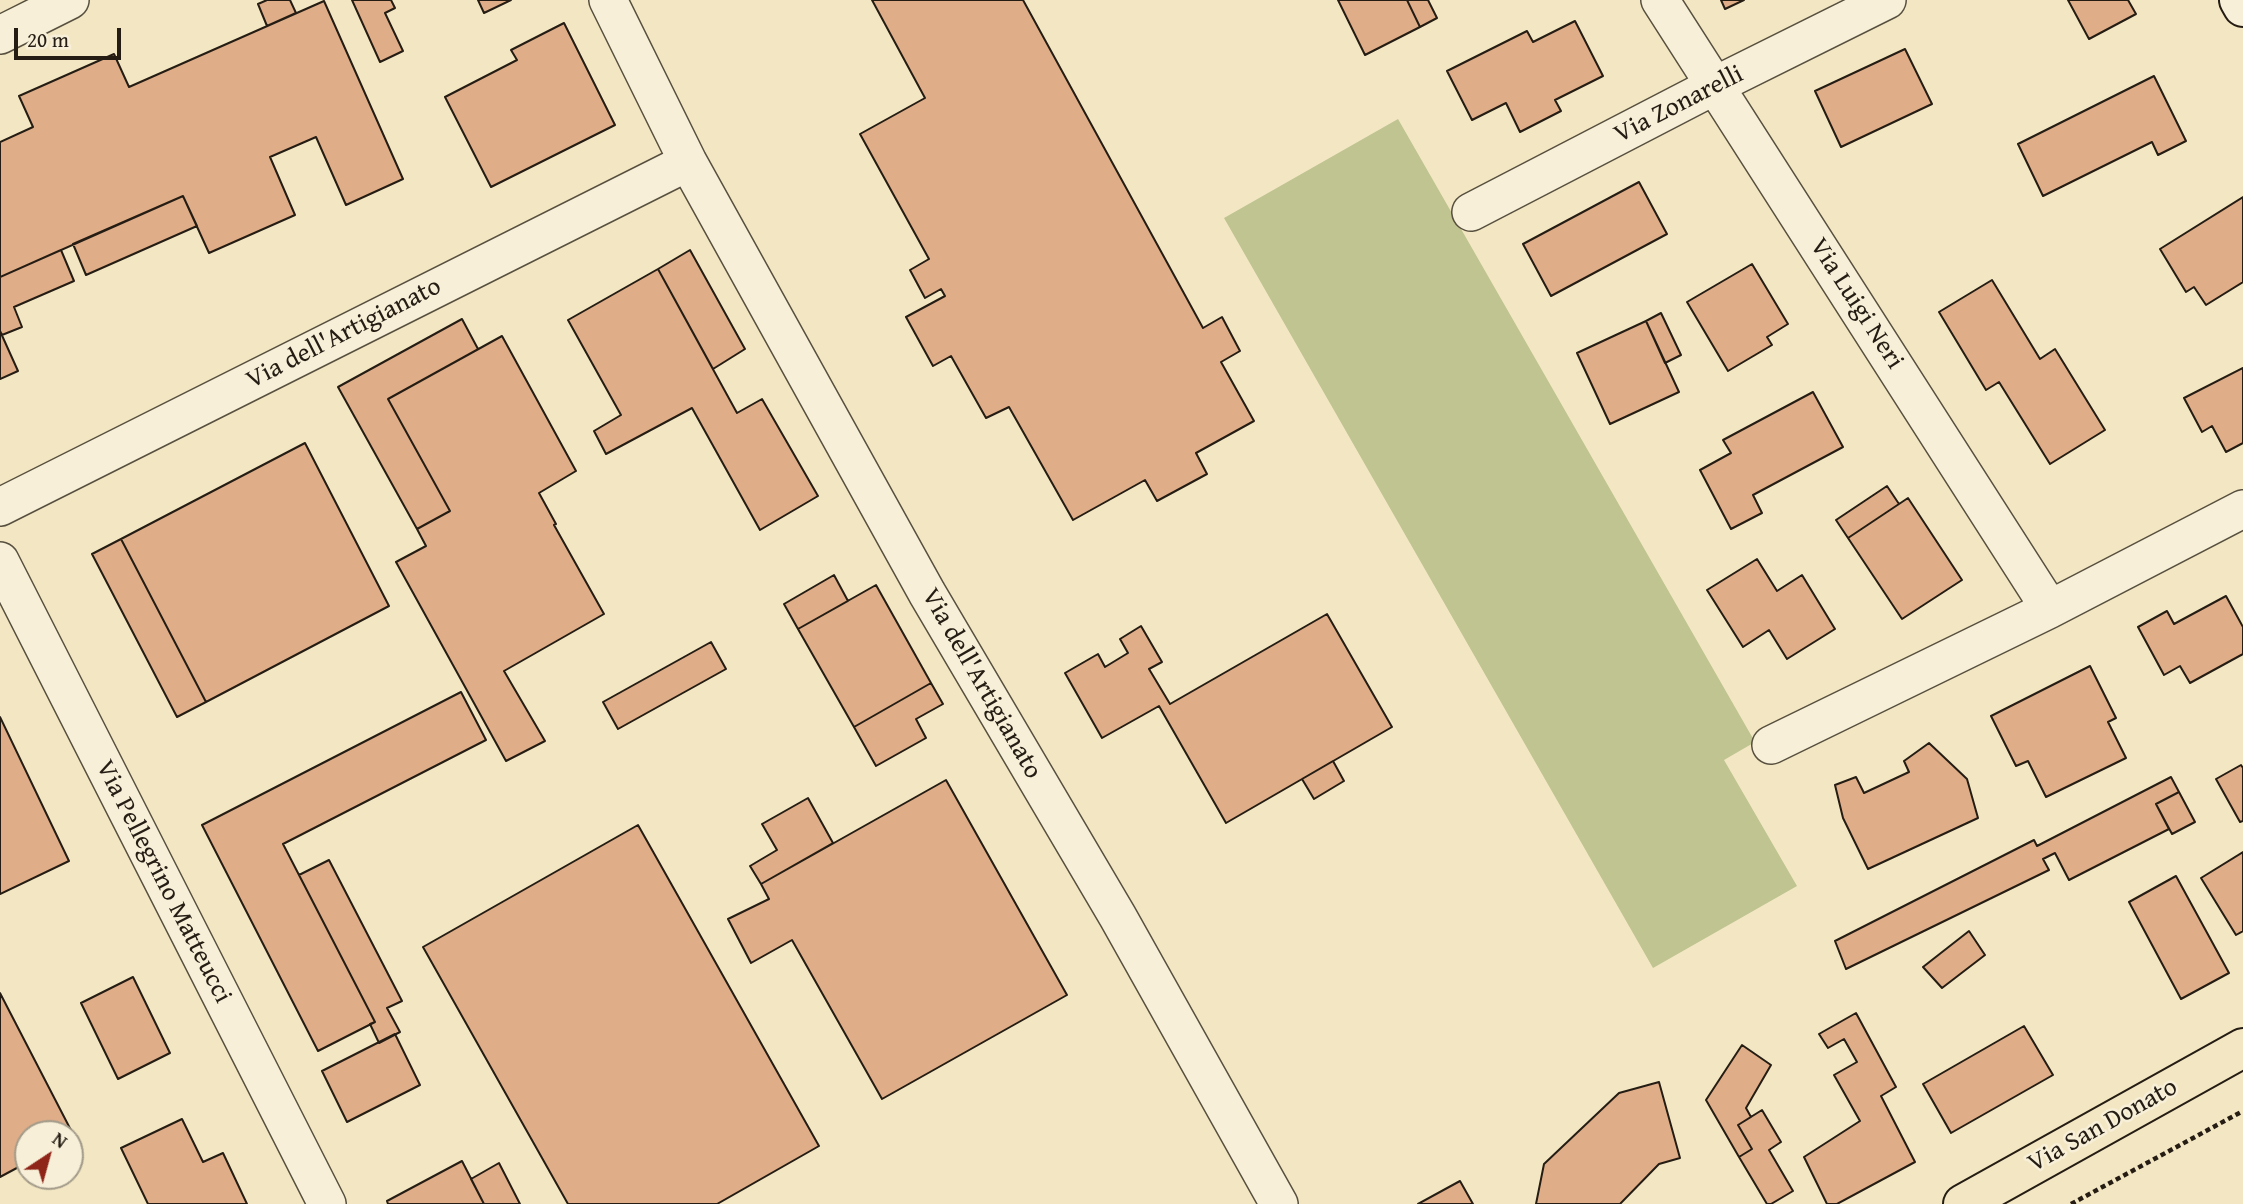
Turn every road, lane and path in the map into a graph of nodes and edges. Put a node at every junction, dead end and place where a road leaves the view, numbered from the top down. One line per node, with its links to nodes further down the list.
1 (70, 0): 7 (street)
2 (608, 0): 9 (street, Via dell'Artigianato)
3 (1660, 0): 8 (street, Via Luigi Neri)
4 (1887, 0): 8 (street, Via Zonarelli)
5 (2239, 0): 6 (main road)
6 (2243, 7)
7 (0, 35)
8 (1716, 85): 10 (street, Via Zonarelli); 14 (street, Via Luigi Neri)
9 (688, 162): 11 (street, Via dell'Artigianato); 20 (street, Via dell'Artigianato)
10 (1471, 212)
11 (0, 506)
12 (2243, 509): 14 (street)
13 (0, 561): 19 (street, Via Pellegrino Matteucci)
14 (2050, 609): 15 (street)
15 (1771, 745)
16 (2243, 1048): 21 (main road, Via San Donato)
17 (2243, 1111): 18 (path)
18 (2074, 1203)
19 (327, 1204)
20 (1279, 1204)
21 (1963, 1204)

